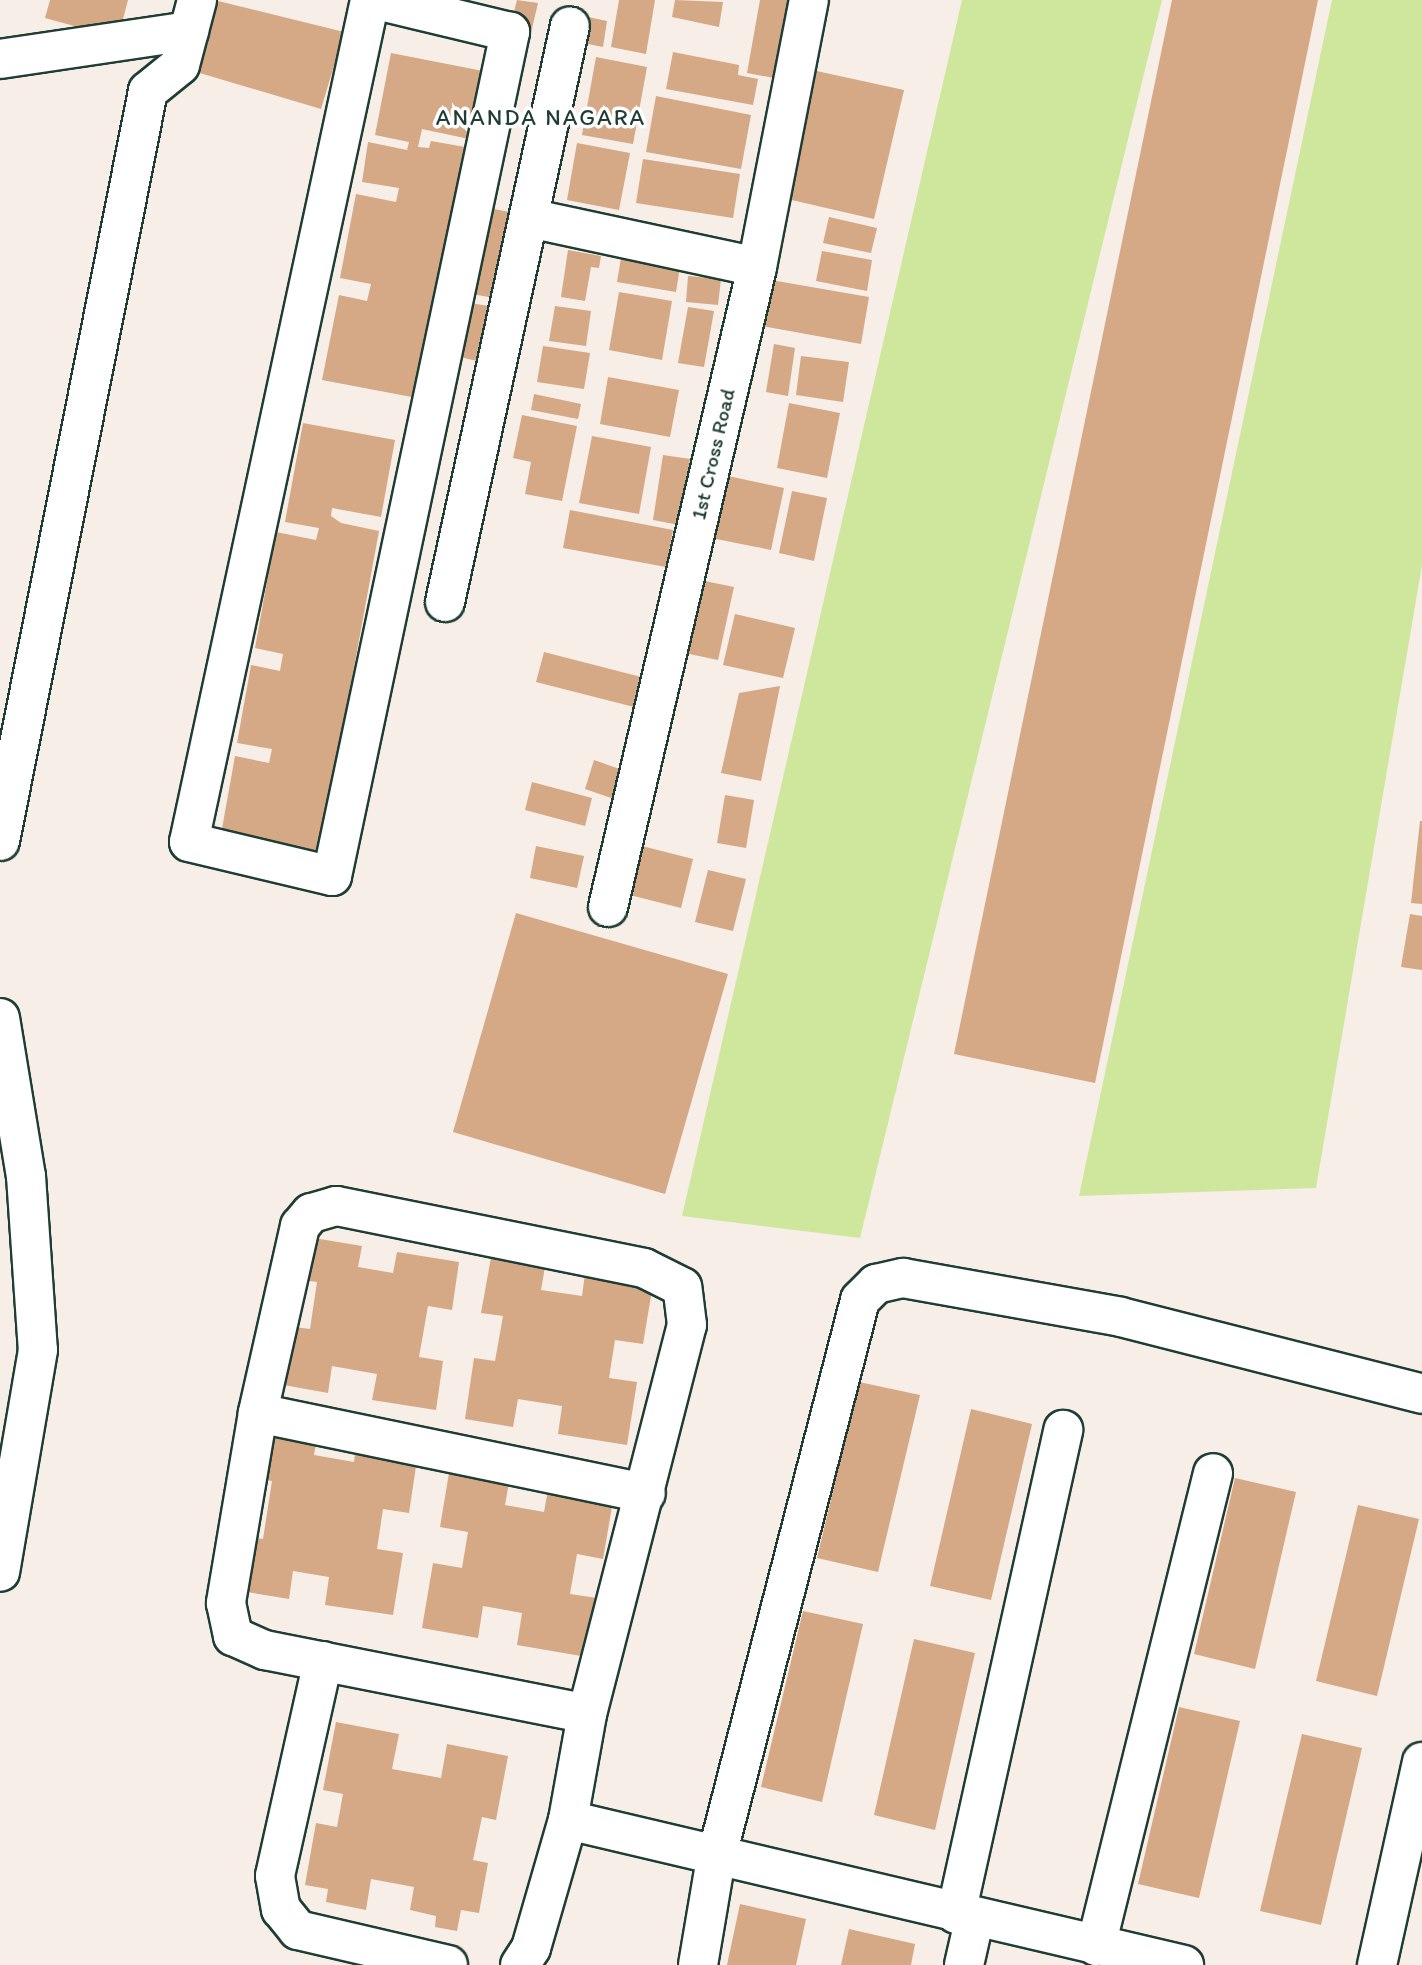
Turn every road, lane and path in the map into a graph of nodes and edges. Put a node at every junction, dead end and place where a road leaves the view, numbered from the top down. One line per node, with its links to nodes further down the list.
1 (370, 0): 4 (street)
2 (377, 0): 4 (street)
3 (808, 0): 9 (street, 1st Cross Road)
4 (493, 13)
5 (193, 15): 7 (street); 11 (street)
6 (570, 26): 8 (street)
7 (0, 59)
8 (529, 218): 9 (street); 10 (street)
9 (757, 267): 12 (street, 1st Cross Road)
10 (445, 602)
11 (0, 841)
12 (608, 907)
13 (0, 1018): 14 (street)
14 (13, 1178): 18 (street)
15 (1422, 1394): 26 (street)
16 (258, 1413): 20 (street); 20 (street); 22 (street)
17 (1063, 1430): 27 (street)
18 (12, 1444): 21 (street)
19 (1213, 1473): 28 (street)
20 (646, 1493): 23 (street)
21 (0, 1572)
22 (323, 1661): 23 (street); 29 (street)
23 (587, 1714): 25 (street)
24 (1422, 1762): 34 (street)
25 (568, 1821): 26 (street); 30 (street)
26 (716, 1859): 27 (street); 31 (street)
27 (965, 1917): 28 (street); 32 (street)
28 (1096, 1945): 33 (street)
29 (448, 1965)
30 (520, 1965)
31 (698, 1965)
32 (964, 1965)
33 (1184, 1965)
34 (1377, 1965)

